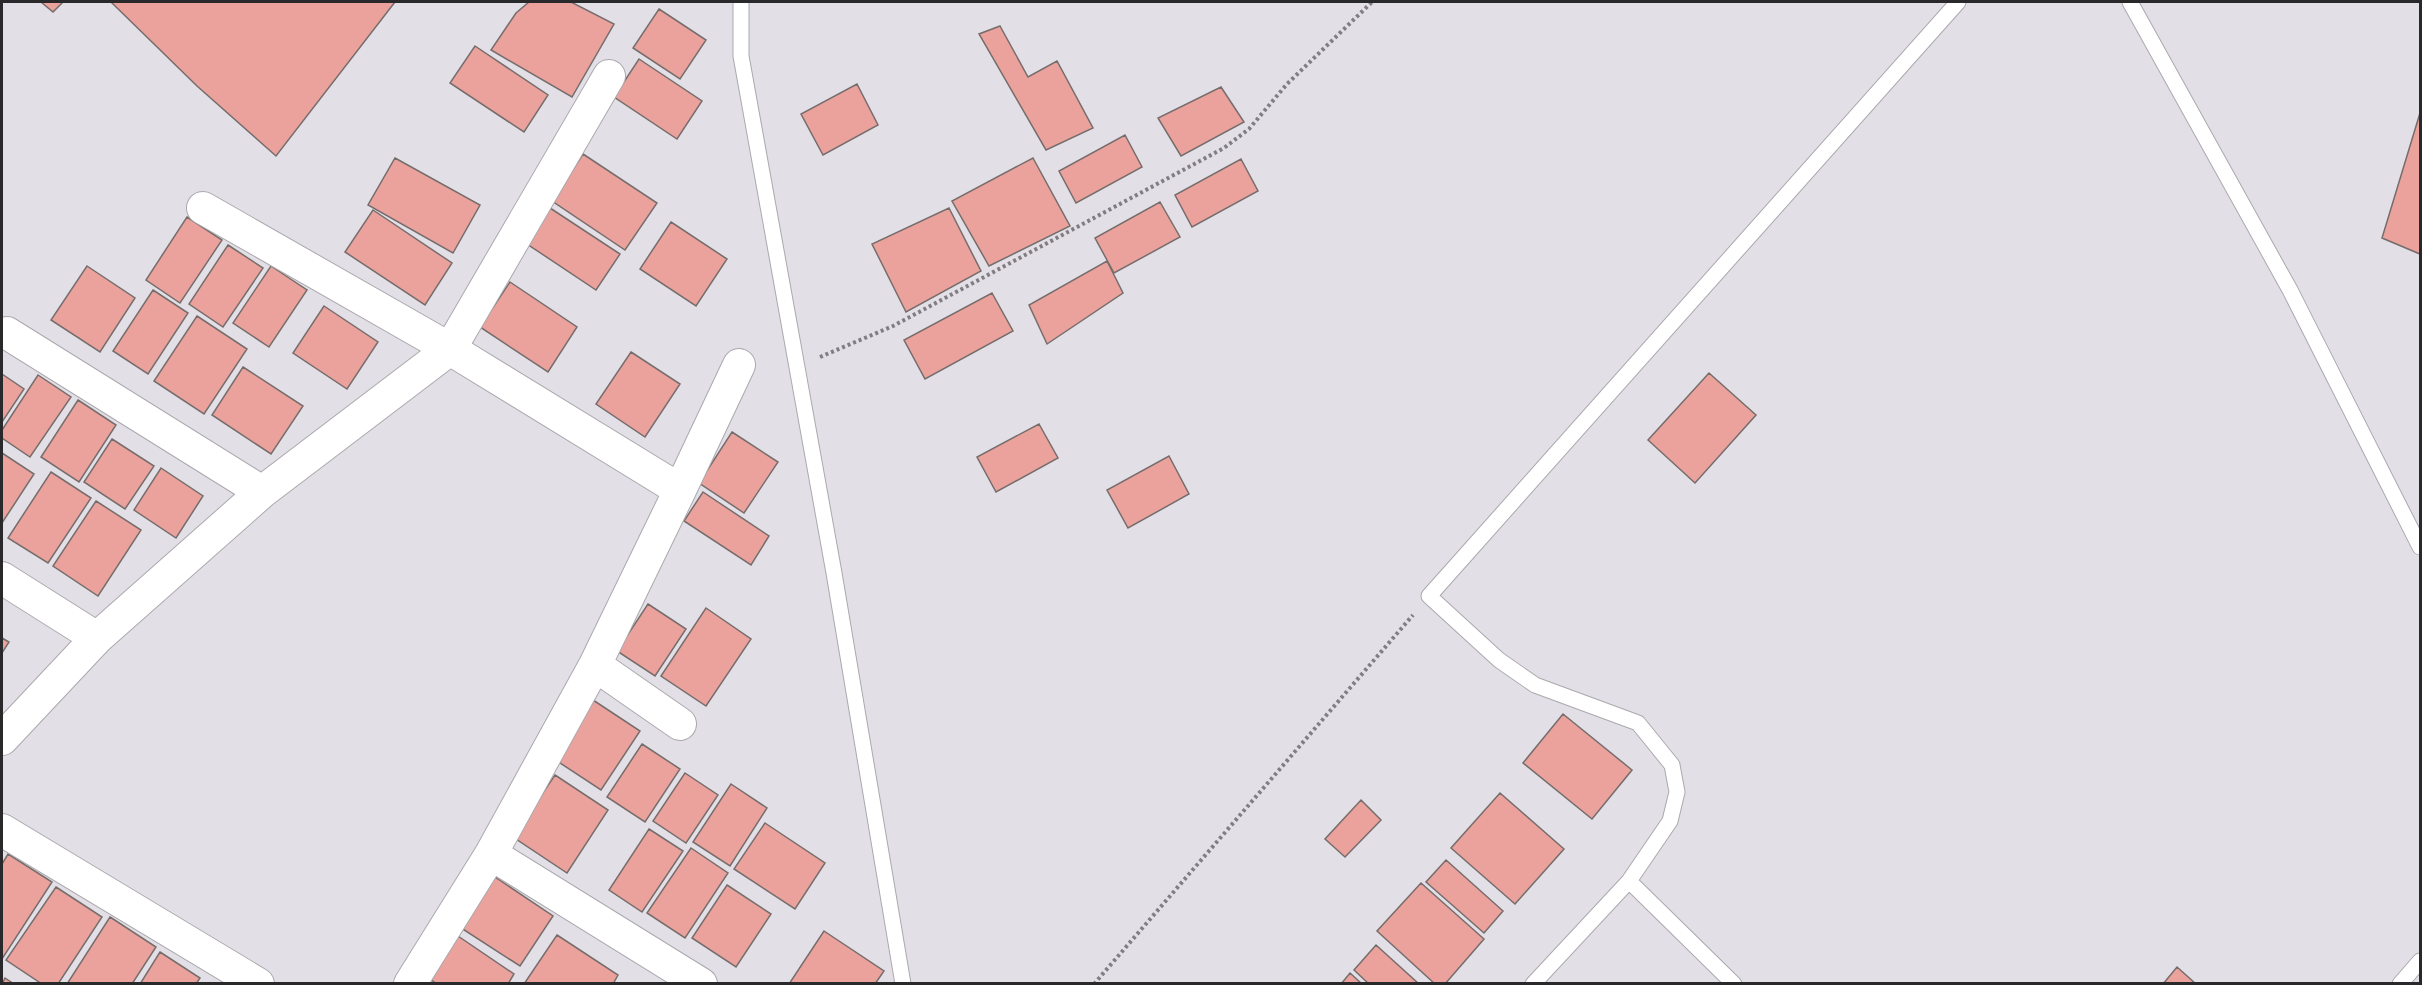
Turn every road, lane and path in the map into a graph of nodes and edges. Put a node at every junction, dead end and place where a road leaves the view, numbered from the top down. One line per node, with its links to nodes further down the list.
1 (741, 2): 10 (lane)
2 (1372, 2): 10 (path)
3 (1958, 2): 15 (lane)
4 (2130, 2): 13 (lane)
5 (609, 76): 8 (street)
6 (204, 208): 8 (street)
7 (7, 333): 12 (street)
8 (450, 349): 11 (street); 12 (street)
9 (739, 365): 11 (street)
10 (797, 367): 28 (lane)
11 (680, 490): 17 (street)
12 (262, 492): 16 (street)
13 (2421, 546)
14 (2, 578): 16 (street)
15 (1429, 597): 22 (lane); 29 (path)
16 (97, 638): 19 (street)
17 (595, 665): 18 (street); 21 (street)
18 (680, 724)
19 (2, 739)
20 (2, 830): 25 (street)
21 (491, 854): 24 (street); 26 (street)
22 (1629, 881): 30 (lane); 31 (lane)
23 (2421, 961): 32 (lane)
24 (654, 971): 27 (street)
25 (258, 984)
26 (410, 984)
27 (701, 984)
28 (903, 984)
29 (1094, 984)
30 (1533, 984)
31 (1734, 984)
32 (2400, 984)

